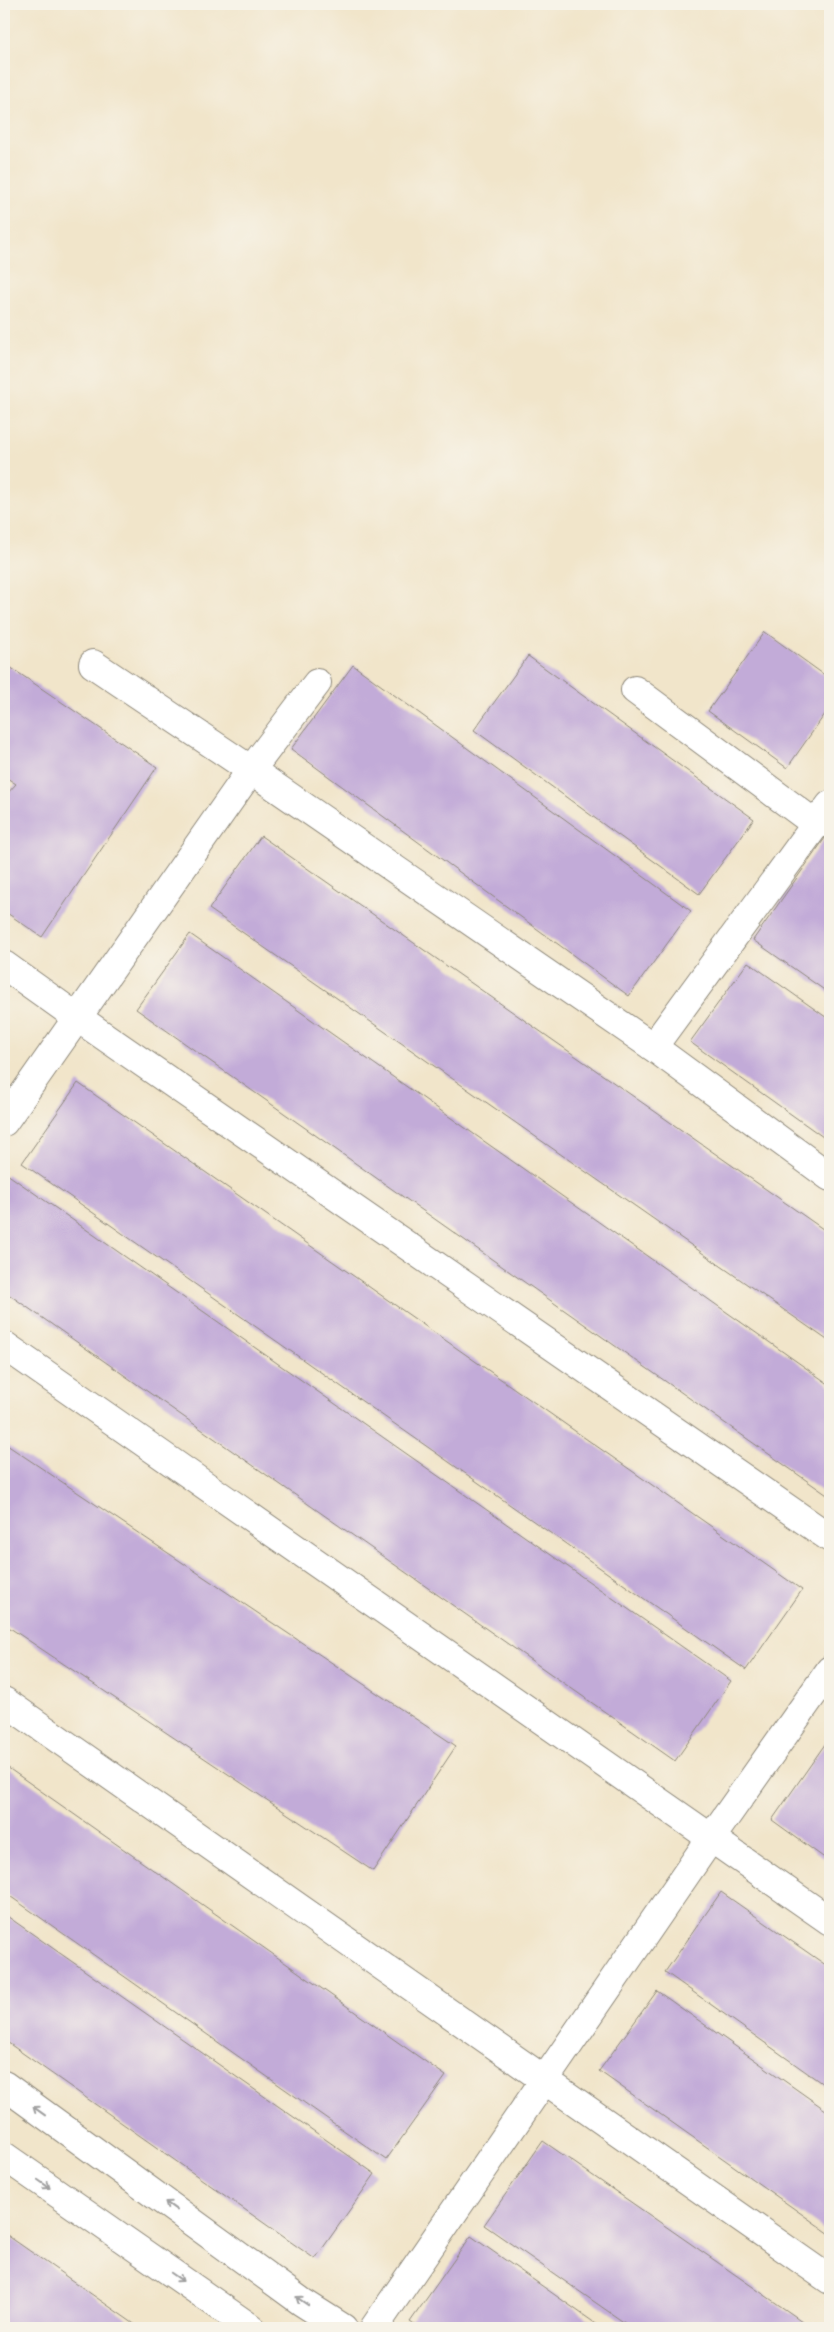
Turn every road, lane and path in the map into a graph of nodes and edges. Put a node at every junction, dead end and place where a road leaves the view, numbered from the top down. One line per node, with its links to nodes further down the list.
1 (94, 664): 4 (street)
2 (317, 683): 4 (street)
3 (635, 690): 5 (street)
4 (251, 770): 7 (street); 8 (street)
5 (824, 815): 8 (street)
6 (4, 965): 7 (street)
7 (78, 1018): 9 (street); 12 (street)
8 (653, 1047): 10 (street)
9 (4, 1122)
10 (830, 1177)
11 (4, 1345): 15 (street)
12 (830, 1538)
13 (830, 1670): 15 (street)
14 (4, 1701): 17 (street)
15 (711, 1838): 16 (street); 17 (street)
16 (830, 1921)
17 (544, 2080): 20 (street); 23 (street)
18 (4, 2085): 22 (street, one-way to 18)
19 (4, 2156): 21 (street, one-way to 21)
20 (830, 2280)
21 (251, 2328)
22 (343, 2328)
23 (374, 2328)

